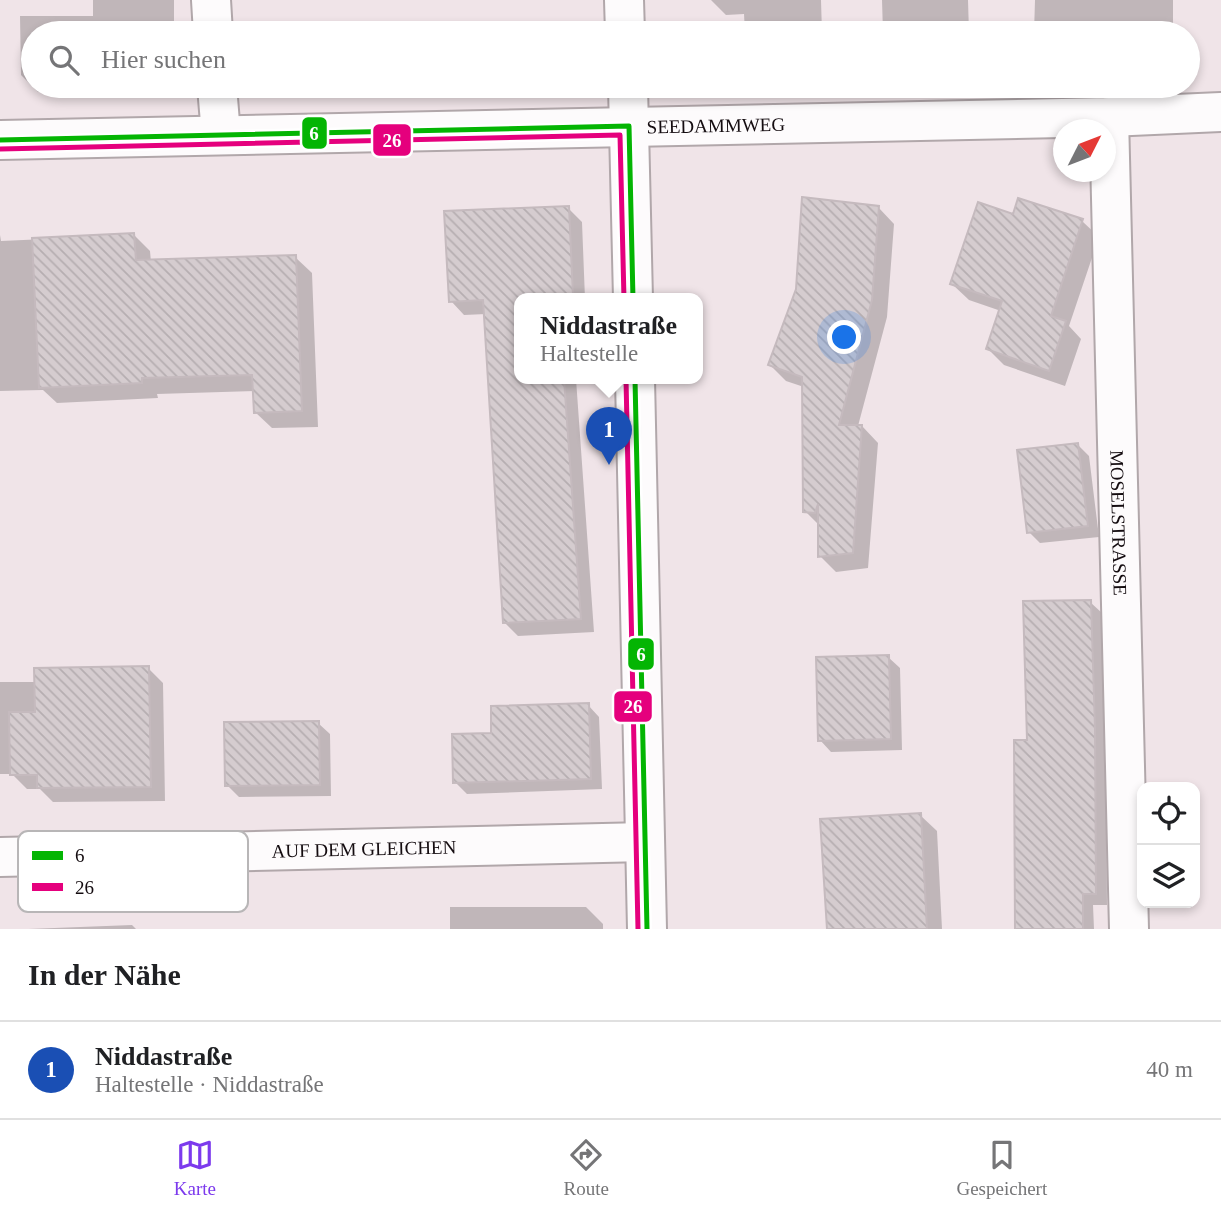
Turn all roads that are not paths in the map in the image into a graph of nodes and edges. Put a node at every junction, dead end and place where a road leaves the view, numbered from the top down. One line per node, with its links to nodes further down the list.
1 (211, 0): 3 (street)
2 (624, 0): 4 (street)
3 (213, 21)
4 (625, 21)
5 (219, 98): 10 (street)
6 (628, 98): 9 (street)
7 (1221, 112): 8 (street, SEEDAMMWEG)
8 (1109, 117): 9 (street, SEEDAMMWEG); 19 (street, MOSELSTRASSE)
9 (629, 127): 10 (street, SEEDAMMWEG); 12 (street)
10 (221, 135): 11 (street, SEEDAMMWEG)
11 (0, 140)
12 (633, 293)
13 (635, 384): 14 (street)
14 (645, 842): 15 (street, AUF DEM GLEICHEN); 18 (street)
15 (248, 852)
16 (0, 858): 17 (street, AUF DEM GLEICHEN)
17 (18, 858)
18 (647, 929)
19 (1129, 929)

